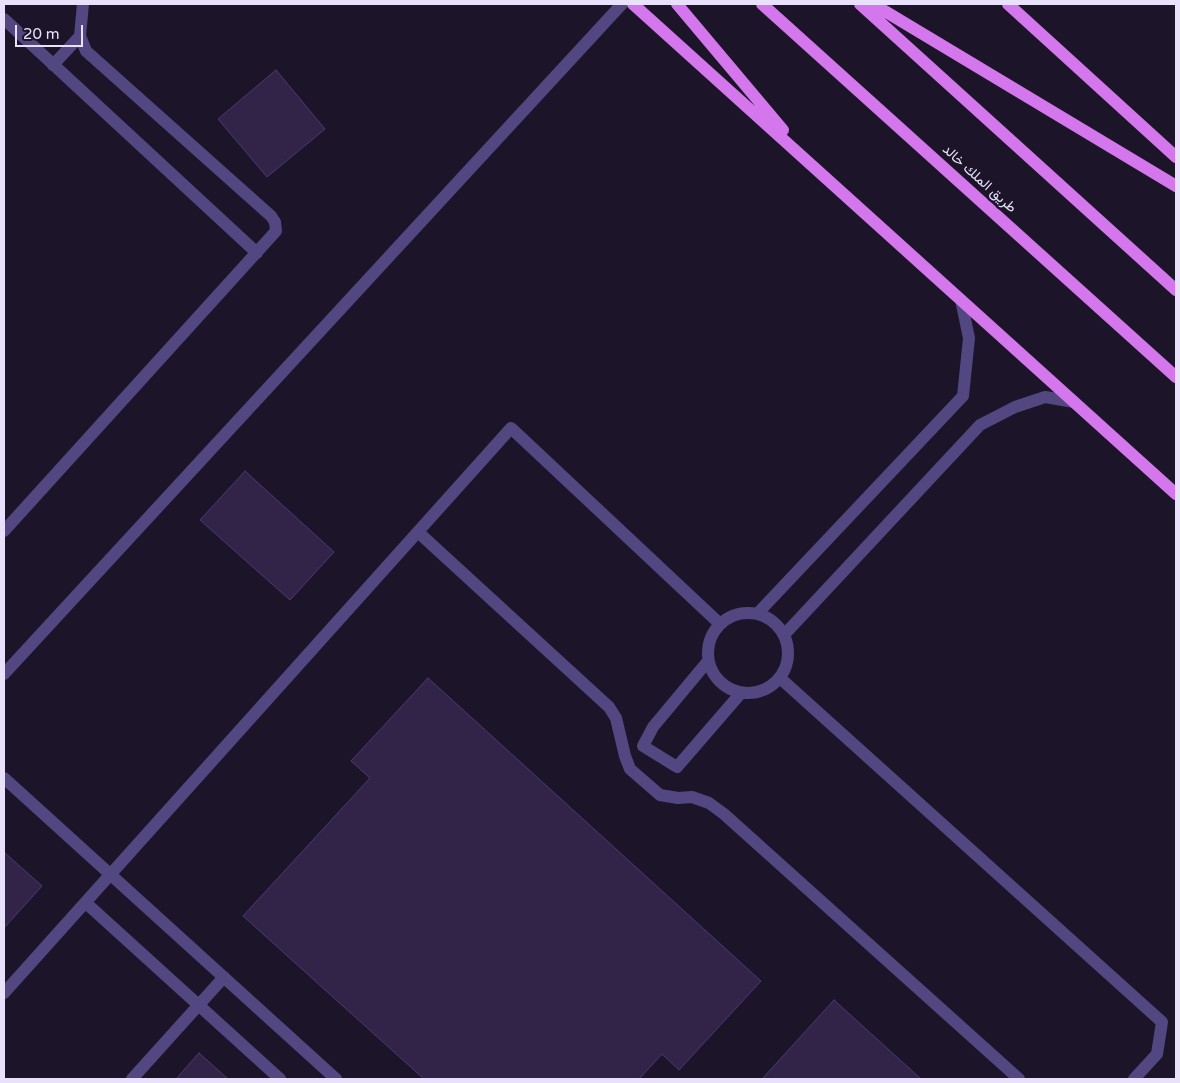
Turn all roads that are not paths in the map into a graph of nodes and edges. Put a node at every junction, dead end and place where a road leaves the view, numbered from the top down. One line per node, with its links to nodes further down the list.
1 (83, 4): 10 (street)
2 (622, 4): 27 (street)
3 (633, 4): 13 (main road)
4 (677, 4): 13 (main road)
5 (762, 4): 18 (main road, طريق الملك خالد)
6 (860, 4): 16 (main road)
7 (873, 4): 14 (main road)
8 (1008, 4): 12 (main road)
9 (4, 19): 11 (street)
10 (80, 36): 11 (street); 15 (street)
11 (53, 65): 15 (street)
12 (1176, 157)
13 (813, 167): 17 (main road)
14 (1176, 186)
15 (257, 254): 21 (street)
16 (1176, 290)
17 (961, 300): 19 (main road); 23 (street)
18 (1176, 377)
19 (1074, 402): 20 (main road); 25 (street)
20 (1176, 494)
21 (4, 531)
22 (418, 532): 24 (street); 31 (street); 39 (street)
23 (757, 614): 24 (street); 25 (street)
24 (720, 624): 26 (street)
25 (784, 635): 28 (street)
26 (708, 661): 29 (street); 29 (street)
27 (4, 674)
28 (780, 678): 29 (street); 40 (street)
29 (741, 693)
30 (4, 778): 31 (street)
31 (111, 875): 32 (street); 33 (street)
32 (86, 903): 34 (street); 35 (street)
33 (224, 978): 35 (street); 38 (street)
34 (4, 993)
35 (198, 1006): 36 (street); 37 (street)
36 (132, 1079)
37 (280, 1079)
38 (336, 1079)
39 (1019, 1079)
40 (1134, 1079)

